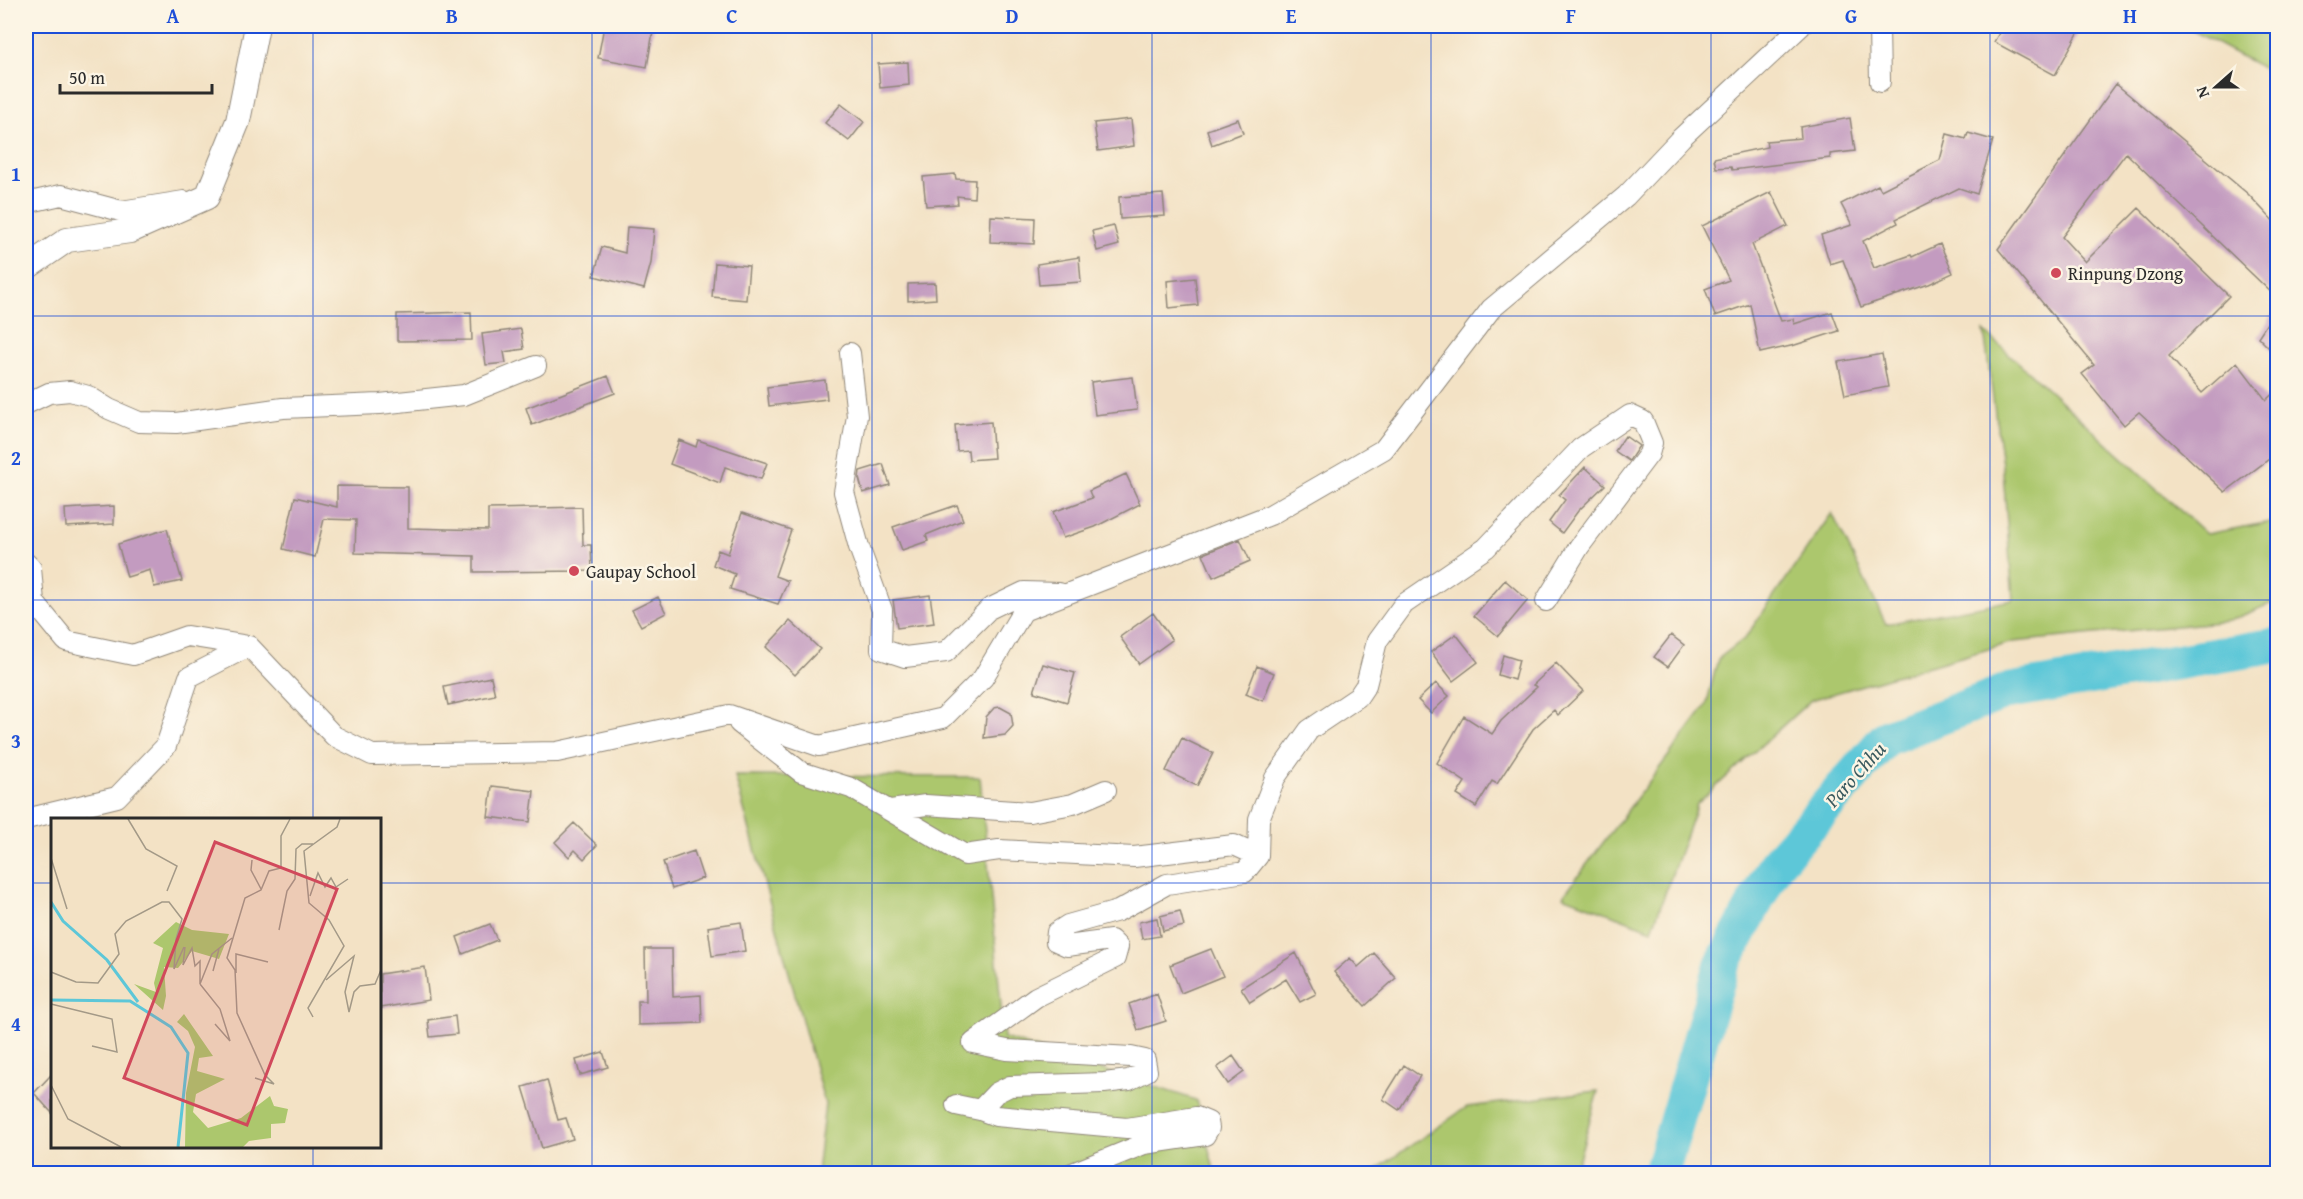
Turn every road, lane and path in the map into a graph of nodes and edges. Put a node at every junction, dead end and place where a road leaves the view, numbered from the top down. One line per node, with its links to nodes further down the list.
1 (257, 26): 5 (street)
2 (1801, 26): 12 (street)
3 (1879, 26): 4 (street)
4 (1880, 82)
5 (207, 197): 6 (street); 7 (street)
6 (26, 203)
7 (26, 268)
8 (850, 353): 12 (street)
9 (536, 366): 10 (street)
10 (26, 404)
11 (26, 563): 14 (street)
12 (1082, 590): 15 (street)
13 (1546, 601): 19 (street)
14 (249, 646): 15 (street); 18 (street)
15 (729, 715): 17 (street)
16 (1106, 790): 17 (street)
17 (891, 810): 19 (street)
18 (26, 819)
19 (1258, 856): 21 (street)
20 (956, 1105): 21 (street)
21 (980, 1110): 22 (street)
22 (1070, 1173)

